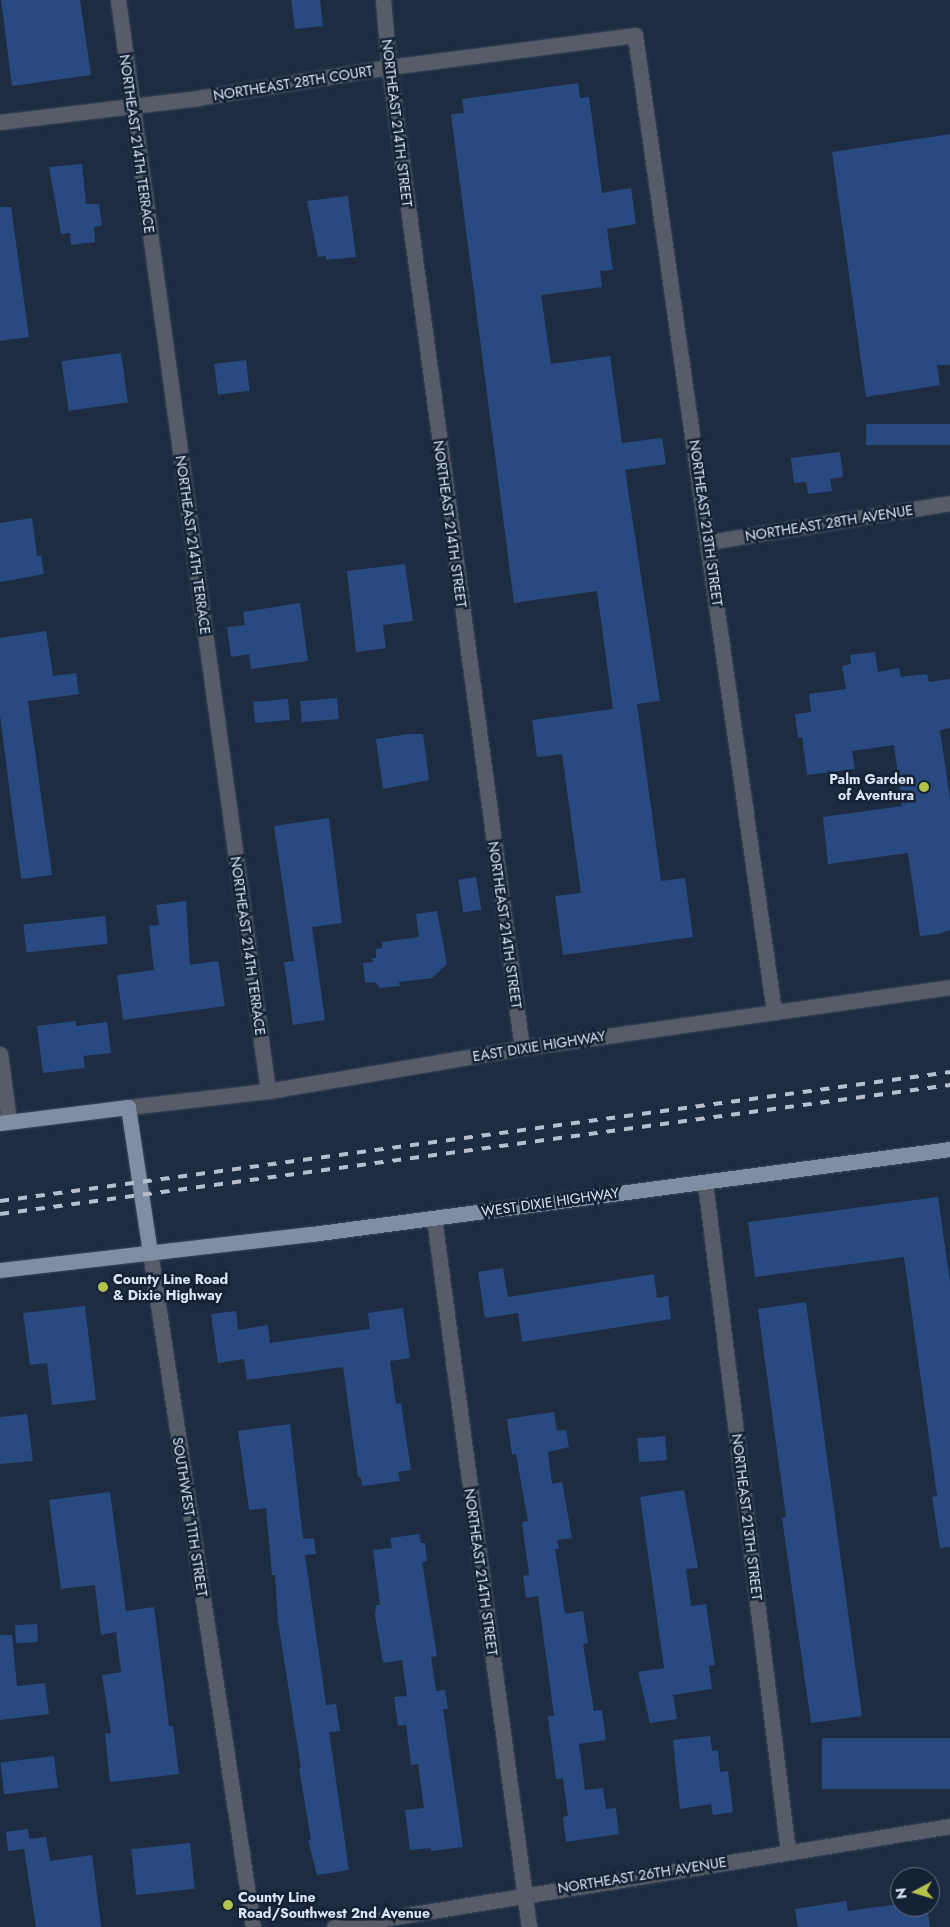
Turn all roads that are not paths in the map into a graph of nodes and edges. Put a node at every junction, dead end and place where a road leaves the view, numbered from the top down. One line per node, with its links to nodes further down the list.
1 (118, 0): 5 (street, NORTHEAST 214TH TERRACE)
2 (383, 0): 4 (street, NORTHEAST 214TH STREET)
3 (635, 35): 4 (street, NORTHEAST 28TH COURT); 8 (street, NORTHEAST 213TH STREET)
4 (389, 67): 5 (street, NORTHEAST 28TH COURT); 11 (street, NORTHEAST 214TH STREET)
5 (132, 106): 6 (street, NORTHEAST 28TH COURT); 13 (street, NORTHEAST 214TH TERRACE)
6 (5, 121)
7 (950, 503): 8 (street, NORTHEAST 28TH AVENUE)
8 (709, 542): 10 (street, NORTHEAST 213TH STREET)
9 (950, 988): 10 (street, EAST DIXIE HIGHWAY)
10 (774, 1012): 11 (street, EAST DIXIE HIGHWAY)
11 (522, 1048): 13 (street, EAST DIXIE HIGHWAY)
12 (0, 1054): 15 (street)
13 (268, 1091): 14 (street, EAST DIXIE HIGHWAY)
14 (128, 1107): 15 (main road); 19 (main road, SOUTHWEST 11TH STREET)
15 (3, 1122)
16 (950, 1149): 17 (main road, WEST DIXIE HIGHWAY)
17 (705, 1182): 18 (main road, WEST DIXIE HIGHWAY); 22 (street, NORTHEAST 213TH STREET)
18 (434, 1218): 19 (main road, WEST DIXIE HIGHWAY); 23 (street, NORTHEAST 214TH STREET)
19 (150, 1252): 20 (main road, WEST DIXIE HIGHWAY); 24 (street, SOUTHWEST 11TH STREET)
20 (0, 1270)
21 (950, 1826): 22 (street, NORTHEAST 26TH AVENUE)
22 (788, 1852): 23 (street, NORTHEAST 26TH AVENUE)
23 (524, 1894): 25 (street, NORTHEAST 26TH AVENUE); 26 (street, NORTHEAST 214TH STREET)
24 (253, 1927)
25 (334, 1927)
26 (529, 1927)

